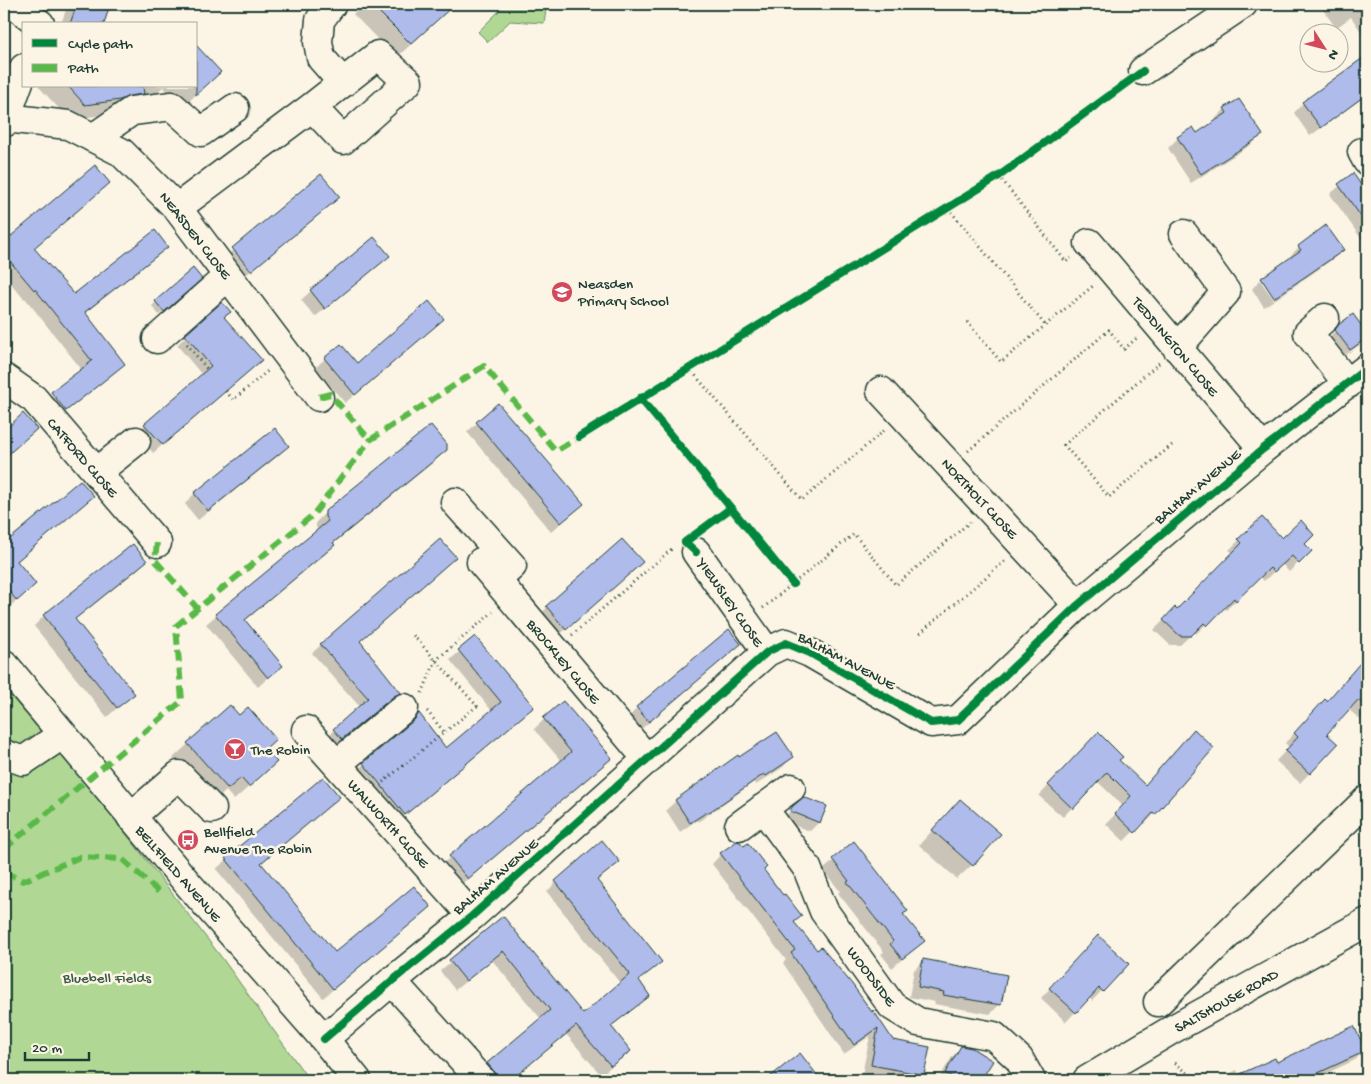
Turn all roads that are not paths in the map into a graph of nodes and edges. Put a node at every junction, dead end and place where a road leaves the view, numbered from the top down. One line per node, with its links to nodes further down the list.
1 (13, 4): 5 (street)
2 (52, 4): 6 (street)
3 (332, 4): 9 (street)
4 (1242, 4): 7 (street)
5 (38, 22)
6 (42, 22)
7 (1143, 71)
8 (22, 73): 12 (street)
9 (343, 83): 10 (street); 10 (street)
10 (312, 107): 14 (street)
11 (235, 108): 13 (street)
12 (5, 120): 13 (street, NEASDEN CLOSE)
13 (93, 138): 14 (street, NEASDEN CLOSE)
14 (177, 208): 17 (street, NEASDEN CLOSE)
15 (1184, 234): 20 (street)
16 (1089, 243): 20 (street, TEDDINGTON CLOSE)
17 (228, 276): 19 (street); 24 (street, NEASDEN CLOSE)
18 (1325, 318): 21 (street)
19 (164, 332)
20 (1177, 348): 26 (street, TEDDINGTON CLOSE)
21 (1357, 376): 26 (street, BALHAM AVENUE)
22 (4, 378): 27 (street, CATFORD CLOSE)
23 (881, 391): 31 (street, NORTHOLT CLOSE)
24 (320, 396)
25 (136, 440): 27 (street)
26 (1263, 449): 31 (street, BALHAM AVENUE)
27 (97, 472): 29 (street, CATFORD CLOSE)
28 (455, 502): 38 (street, BROCKLEY CLOSE)
29 (157, 543)
30 (691, 547): 32 (street, YIEWSLEY CLOSE)
31 (1078, 605): 32 (street, BALHAM AVENUE)
32 (767, 652): 38 (street, BALHAM AVENUE)
33 (4, 664): 36 (street, BELLFIELD AVENUE)
34 (415, 705): 39 (street)
35 (306, 730): 39 (street, WALWORTH CLOSE)
36 (62, 735): 37 (street); 44 (street, BELLFIELD AVENUE)
37 (4, 754)
38 (648, 760): 46 (street, BALHAM AVENUE)
39 (336, 764): 46 (street, WALWORTH CLOSE)
40 (791, 788): 42 (street)
41 (1367, 800): 49 (street)
42 (763, 808): 45 (street); 53 (street, WOODSIDE)
43 (212, 809): 44 (street)
44 (131, 817): 50 (street, BELLFIELD AVENUE)
45 (739, 826)
46 (472, 916): 48 (street, BALHAM AVENUE)
47 (1367, 922): 54 (street, SALTSHOUSE ROAD)
48 (392, 980): 50 (street, BALHAM AVENUE); 52 (street)
49 (1158, 1002)
50 (324, 1039): 51 (street, BELLFIELD AVENUE)
51 (357, 1080)
52 (481, 1080)
53 (1031, 1080)
54 (1086, 1080)

